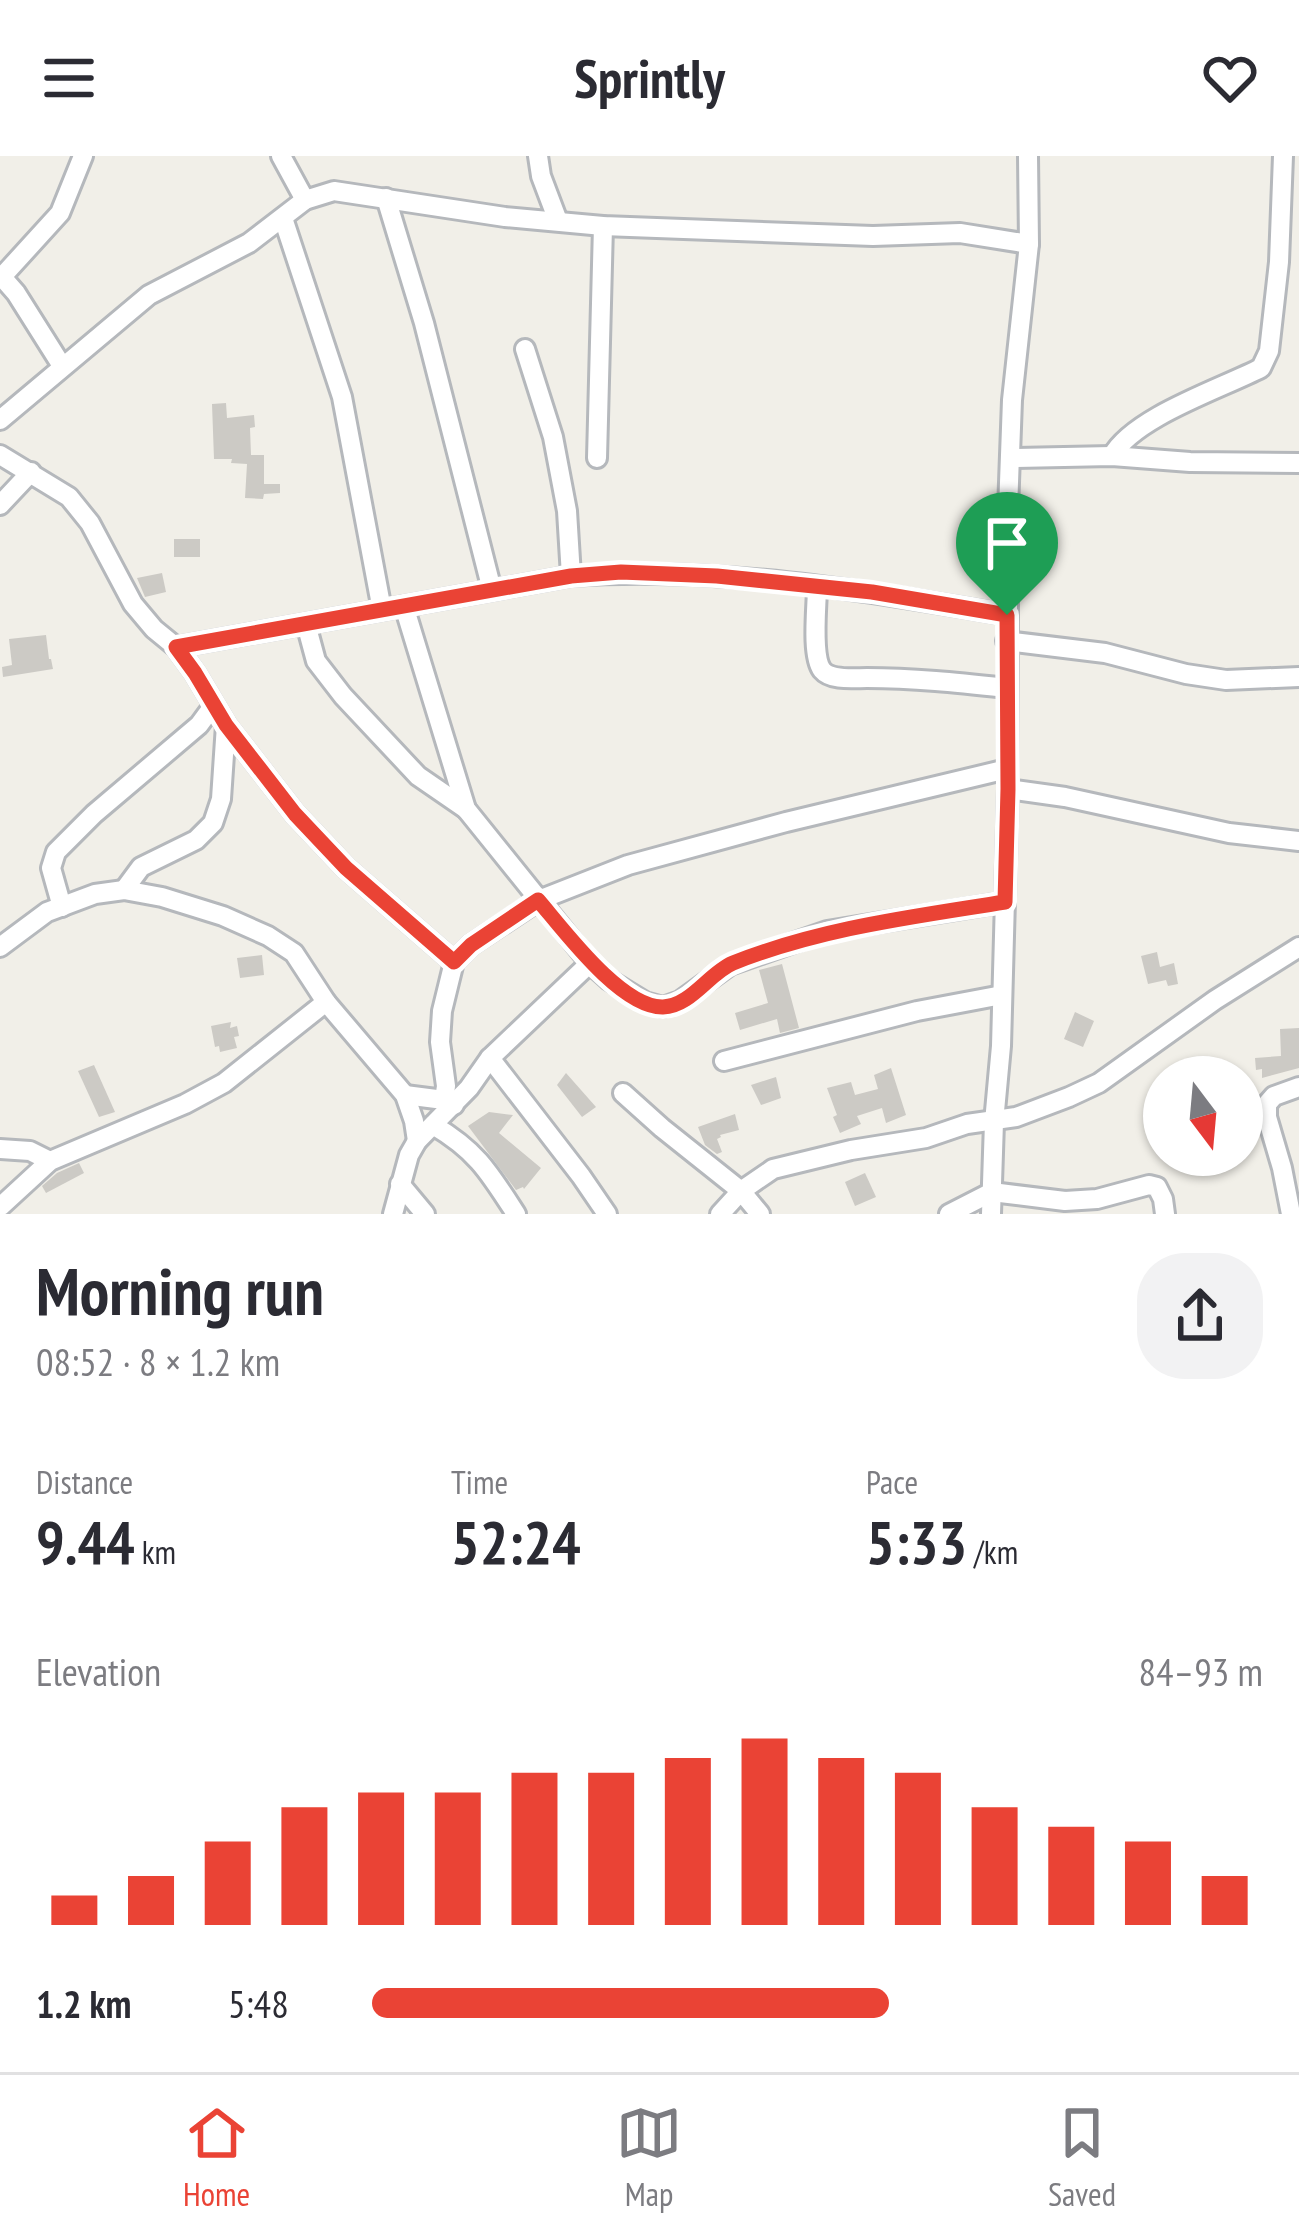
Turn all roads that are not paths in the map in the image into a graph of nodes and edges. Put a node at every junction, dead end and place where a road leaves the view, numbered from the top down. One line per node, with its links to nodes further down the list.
1 (83, 156): 14 (street)
2 (280, 156): 7 (street)
3 (538, 156): 9 (street)
4 (1028, 156): 11 (street)
5 (1283, 156): 13 (street)
6 (386, 198): 7 (street); 9 (street); 27 (street)
7 (305, 200): 8 (street)
8 (283, 218): 16 (street); 29 (street)
9 (558, 221): 10 (street)
10 (603, 226): 11 (street); 20 (street)
11 (1029, 244): 21 (street)
12 (1299, 254): 13 (street)
13 (1279, 262): 19 (street)
14 (1, 278): 16 (street)
15 (525, 349): 25 (street)
16 (62, 366): 17 (street)
17 (0, 420)
18 (0, 455): 23 (street)
19 (1112, 456): 21 (street); 22 (street)
20 (597, 458)
21 (1010, 458): 30 (street)
22 (1299, 463)
23 (31, 472): 24 (street); 33 (street)
24 (0, 505)
25 (571, 576): 26 (street); 27 (street)
26 (817, 586): 30 (street); 35 (street)
27 (492, 590): 28 (street)
28 (404, 606): 29 (street); 40 (street)
29 (382, 610): 31 (street)
30 (1007, 615): 32 (street)
31 (306, 624): 33 (street); 40 (street)
32 (1006, 641): 34 (street); 35 (street)
33 (176, 647): 36 (street)
34 (1299, 677)
35 (1006, 688): 38 (street)
36 (213, 706): 37 (street); 45 (street)
37 (226, 725): 42 (street); 48 (street)
38 (1007, 769): 39 (street); 43 (street)
39 (1008, 789): 41 (street); 44 (street)
40 (466, 809): 43 (street)
41 (1299, 841)
42 (124, 890): 45 (street); 51 (street)
43 (538, 900): 48 (street); 49 (street)
44 (1005, 902): 49 (street); 50 (street)
45 (62, 907): 46 (street)
46 (0, 947)
47 (1299, 947): 58 (street)
48 (454, 962): 57 (street)
49 (590, 963): 52 (street)
50 (1002, 995): 53 (street); 58 (street)
51 (326, 1002): 56 (street); 62 (street)
52 (490, 1058): 57 (street); 71 (street)
53 (724, 1061)
54 (1299, 1087): 77 (street)
55 (623, 1093): 64 (street)
56 (405, 1095): 57 (street); 60 (street)
57 (449, 1102): 59 (street)
58 (994, 1122): 64 (street); 65 (street)
59 (434, 1125): 60 (street); 70 (street)
60 (417, 1141): 63 (street)
61 (0, 1149): 62 (street)
62 (50, 1161): 66 (street)
63 (400, 1184): 68 (street); 69 (street)
64 (741, 1191): 72 (street); 73 (street)
65 (992, 1192): 74 (street); 75 (street); 76 (street)
66 (1, 1205): 67 (street)
67 (7, 1214)
68 (393, 1214)
69 (425, 1214)
70 (516, 1214)
71 (607, 1214)
72 (720, 1214)
73 (760, 1214)
74 (950, 1214)
75 (991, 1214)
76 (1165, 1214)
77 (1292, 1214)

